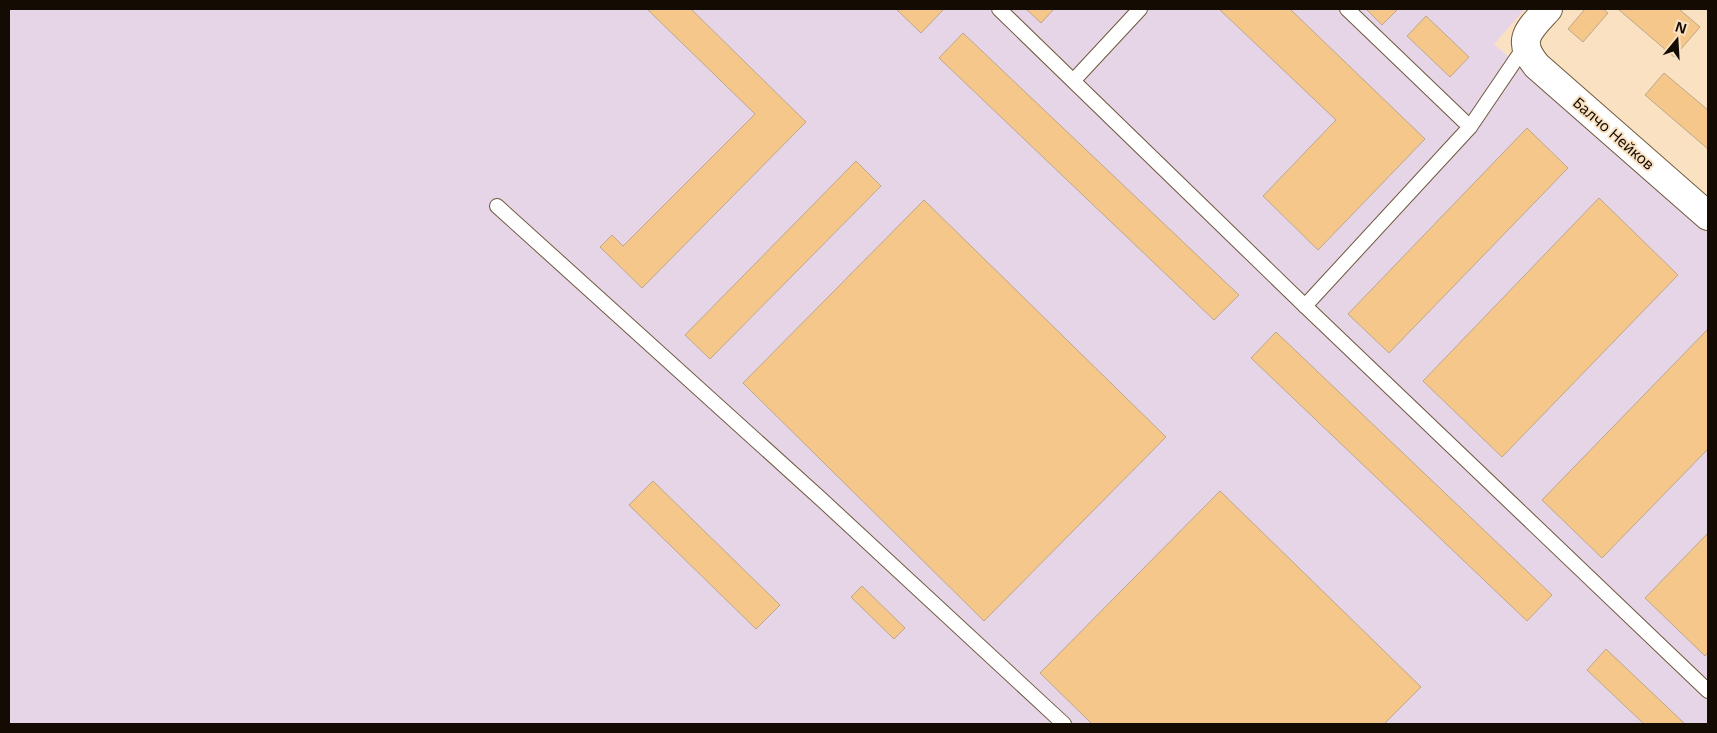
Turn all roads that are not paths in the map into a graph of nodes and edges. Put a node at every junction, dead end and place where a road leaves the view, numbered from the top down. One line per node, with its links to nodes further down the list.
1 (999, 9): 6 (lane)
2 (1140, 9): 6 (lane)
3 (1347, 9): 7 (lane)
4 (1548, 9): 5 (street)
5 (1525, 46): 7 (lane); 9 (street, Балчо Нейков)
6 (1074, 80): 10 (lane)
7 (1470, 126): 10 (lane)
8 (497, 206): 12 (lane)
9 (1708, 216)
10 (1305, 306): 11 (lane)
11 (1708, 691)
12 (1064, 724)

